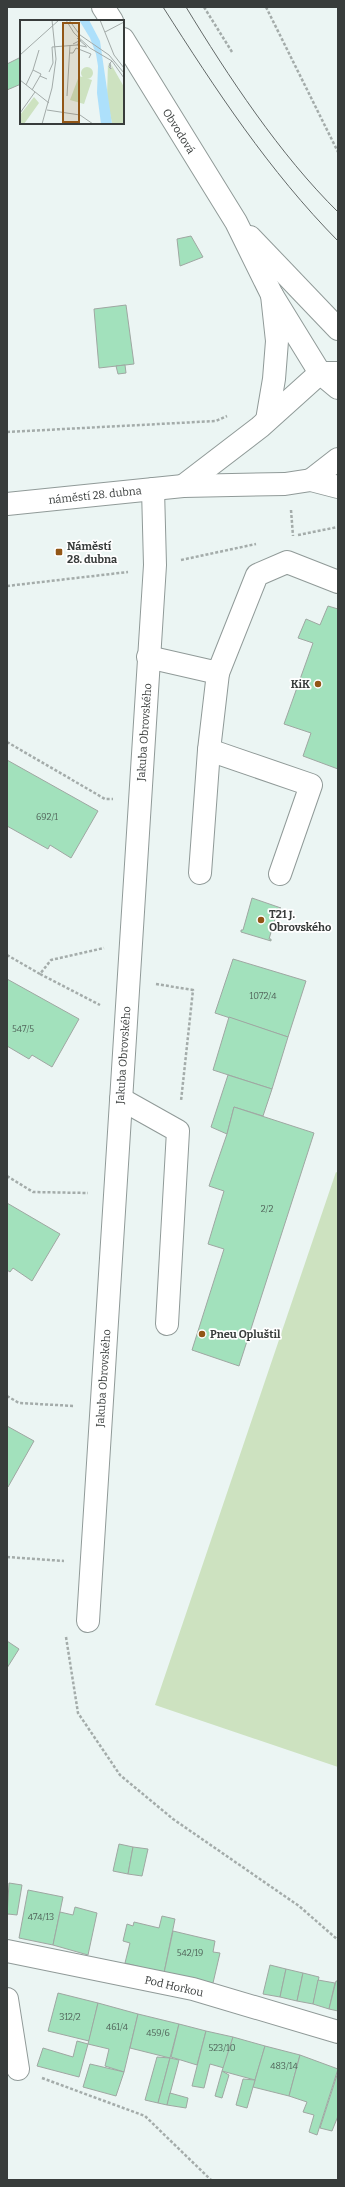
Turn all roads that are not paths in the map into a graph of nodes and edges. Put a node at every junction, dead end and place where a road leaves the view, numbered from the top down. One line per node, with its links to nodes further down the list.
1 (103, 7): 2 (street)
2 (111, 20)
3 (124, 41): 4 (street, Obvodová)
4 (236, 222): 5 (street, Obvodová); 6 (street, Obvodová)
5 (272, 295): 7 (street, Obvodová); 9 (street)
6 (338, 329)
7 (329, 373): 8 (street, Obvodová); 9 (street)
8 (338, 388)
9 (267, 420): 12 (street)
10 (338, 459): 11 (street, náměstí 28. dubna)
11 (311, 480): 12 (street, náměstí 28. dubna); 13 (street, náměstí 28. dubna)
12 (183, 486): 14 (street, náměstí 28. dubna)
13 (338, 487)
14 (153, 489): 15 (street, náměstí 28. dubna); 17 (street, Jakuba Obrovského)
15 (11, 505)
16 (338, 582): 18 (street)
17 (148, 657): 18 (street); 22 (street, Jakuba Obrovského)
18 (218, 673): 19 (street)
19 (209, 750): 20 (street); 21 (street)
20 (200, 873)
21 (280, 874)
22 (120, 1099): 23 (street); 24 (street, Jakuba Obrovského)
23 (167, 1324)
24 (88, 1621)
25 (7, 1951): 27 (street, Pod Horkou)
26 (7, 1999): 28 (street)
27 (338, 2032)
28 (18, 2069)

